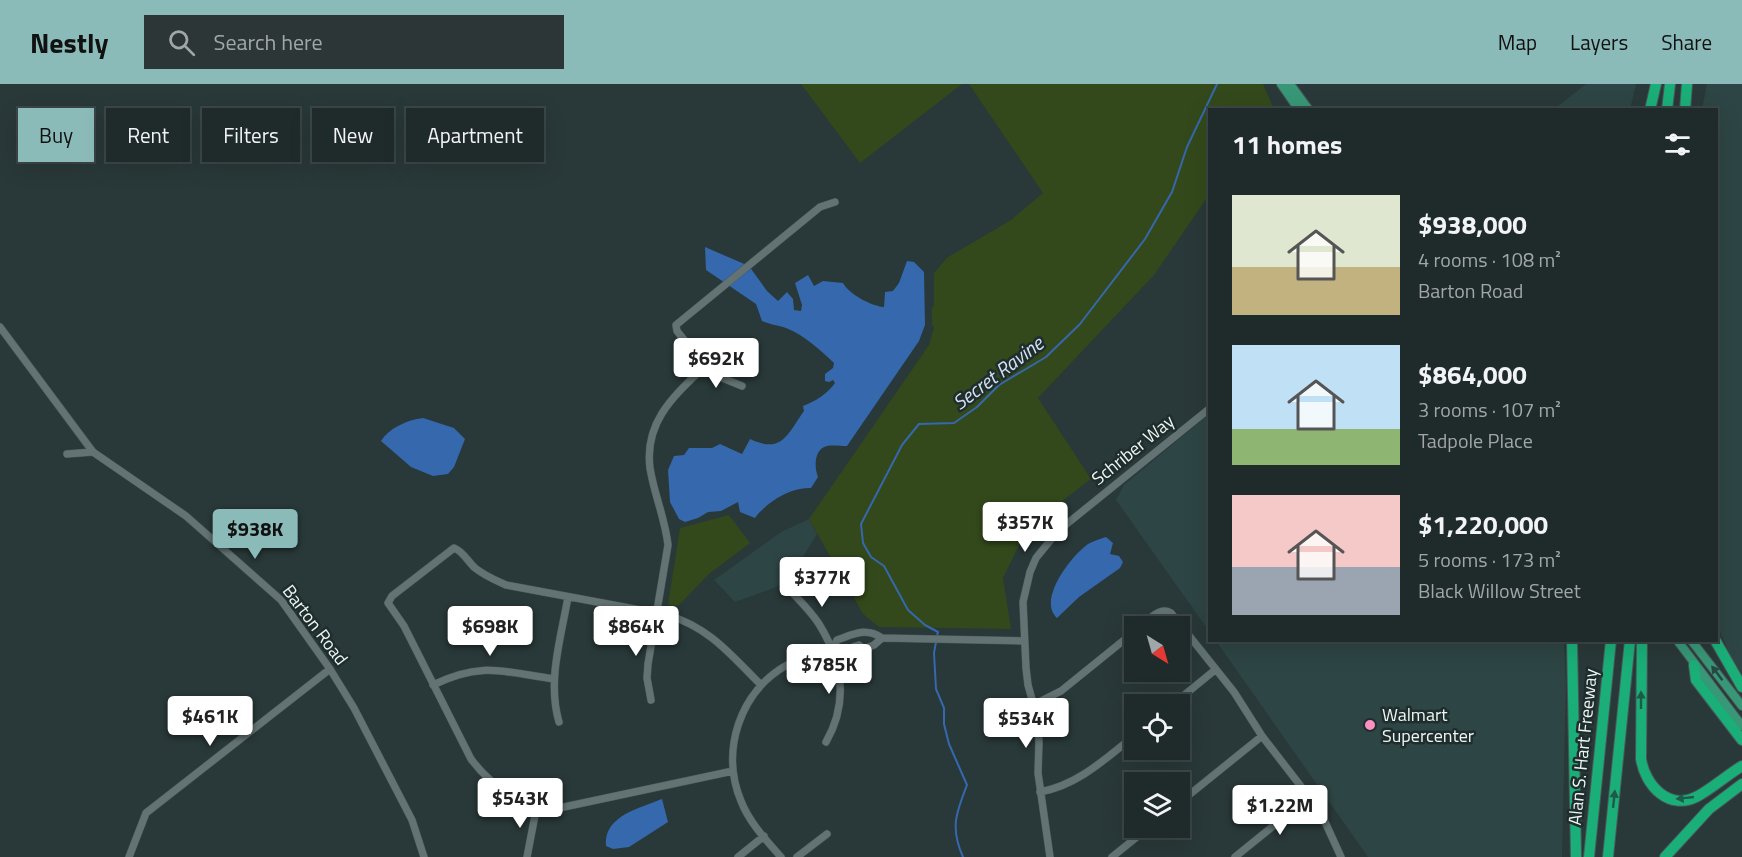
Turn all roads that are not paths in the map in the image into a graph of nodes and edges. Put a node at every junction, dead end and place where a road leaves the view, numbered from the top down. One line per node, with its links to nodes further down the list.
1 (1281, 84): 6 (main road)
2 (1290, 84): 7 (main road)
3 (1656, 84): 8 (highway)
4 (1670, 84): 9 (highway)
5 (1687, 85): 10 (highway); 11 (highway)
6 (1298, 108)
7 (1308, 108)
8 (1650, 108)
9 (1667, 108)
10 (1685, 108)
11 (1692, 108)
12 (835, 202): 14 (street)
13 (0, 327): 17 (street, Barton Road)
14 (705, 366): 15 (street); 21 (street)
15 (742, 386)
16 (1208, 410): 27 (street, Schriber Way)
17 (93, 452): 18 (street); 39 (street, Barton Road)
18 (67, 454)
19 (786, 586): 37 (street)
20 (568, 597): 21 (street); 41 (street); 42 (street)
21 (656, 613): 43 (street); 46 (street)
22 (1154, 616): 23 (street)
23 (1173, 616)
24 (857, 633): 25 (street); 36 (street); 37 (street)
25 (882, 638): 27 (street); 36 (street)
26 (1190, 638): 40 (street)
27 (1024, 640): 47 (street, Schriber Way)
28 (1124, 640): 47 (street)
29 (1572, 642): 76 (highway)
30 (1611, 642): 77 (highway, Alan S. Hart Freeway)
31 (1630, 642): 78 (highway, Alan S. Hart Freeway, one-way to 31)
32 (1642, 642): 56 (highway, one-way to 32)
33 (1678, 642): 38 (main road)
34 (1693, 642): 48 (main road, one-way to 34)
35 (1716, 642): 44 (highway)
36 (858, 645): 37 (street)
37 (832, 648): 43 (street); 53 (street)
38 (1694, 665): 50 (main road); 52 (highway)
39 (330, 669): 66 (street); 67 (street, Barton Road)
40 (1215, 670): 45 (street); 51 (street)
41 (554, 679): 42 (street); 49 (street)
42 (433, 685): 62 (street)
43 (761, 685): 57 (street)
44 (1742, 687)
45 (1186, 694)
46 (651, 700)
47 (1035, 704): 59 (street, Schriber Way)
48 (1742, 706)
49 (559, 722)
50 (1742, 726)
51 (1262, 736): 60 (street); 61 (street)
52 (1742, 740)
53 (826, 742)
54 (1124, 744): 59 (street)
55 (1742, 760): 56 (highway)
56 (1738, 768)
57 (733, 771): 62 (street); 64 (street)
58 (1742, 784): 79 (highway)
59 (1041, 792): 72 (street, Schriber Way)
60 (1190, 794)
61 (1309, 797): 74 (street); 75 (street)
62 (537, 805): 68 (street)
63 (827, 834): 71 (street)
64 (764, 836): 69 (street); 70 (street)
65 (1136, 838): 73 (street)
66 (129, 857)
67 (424, 857)
68 (527, 857)
69 (738, 857)
70 (781, 857)
71 (797, 857)
72 (1050, 857)
73 (1112, 857)
74 (1235, 857)
75 (1341, 857)
76 (1576, 857)
77 (1589, 857)
78 (1608, 857)
79 (1665, 857)

